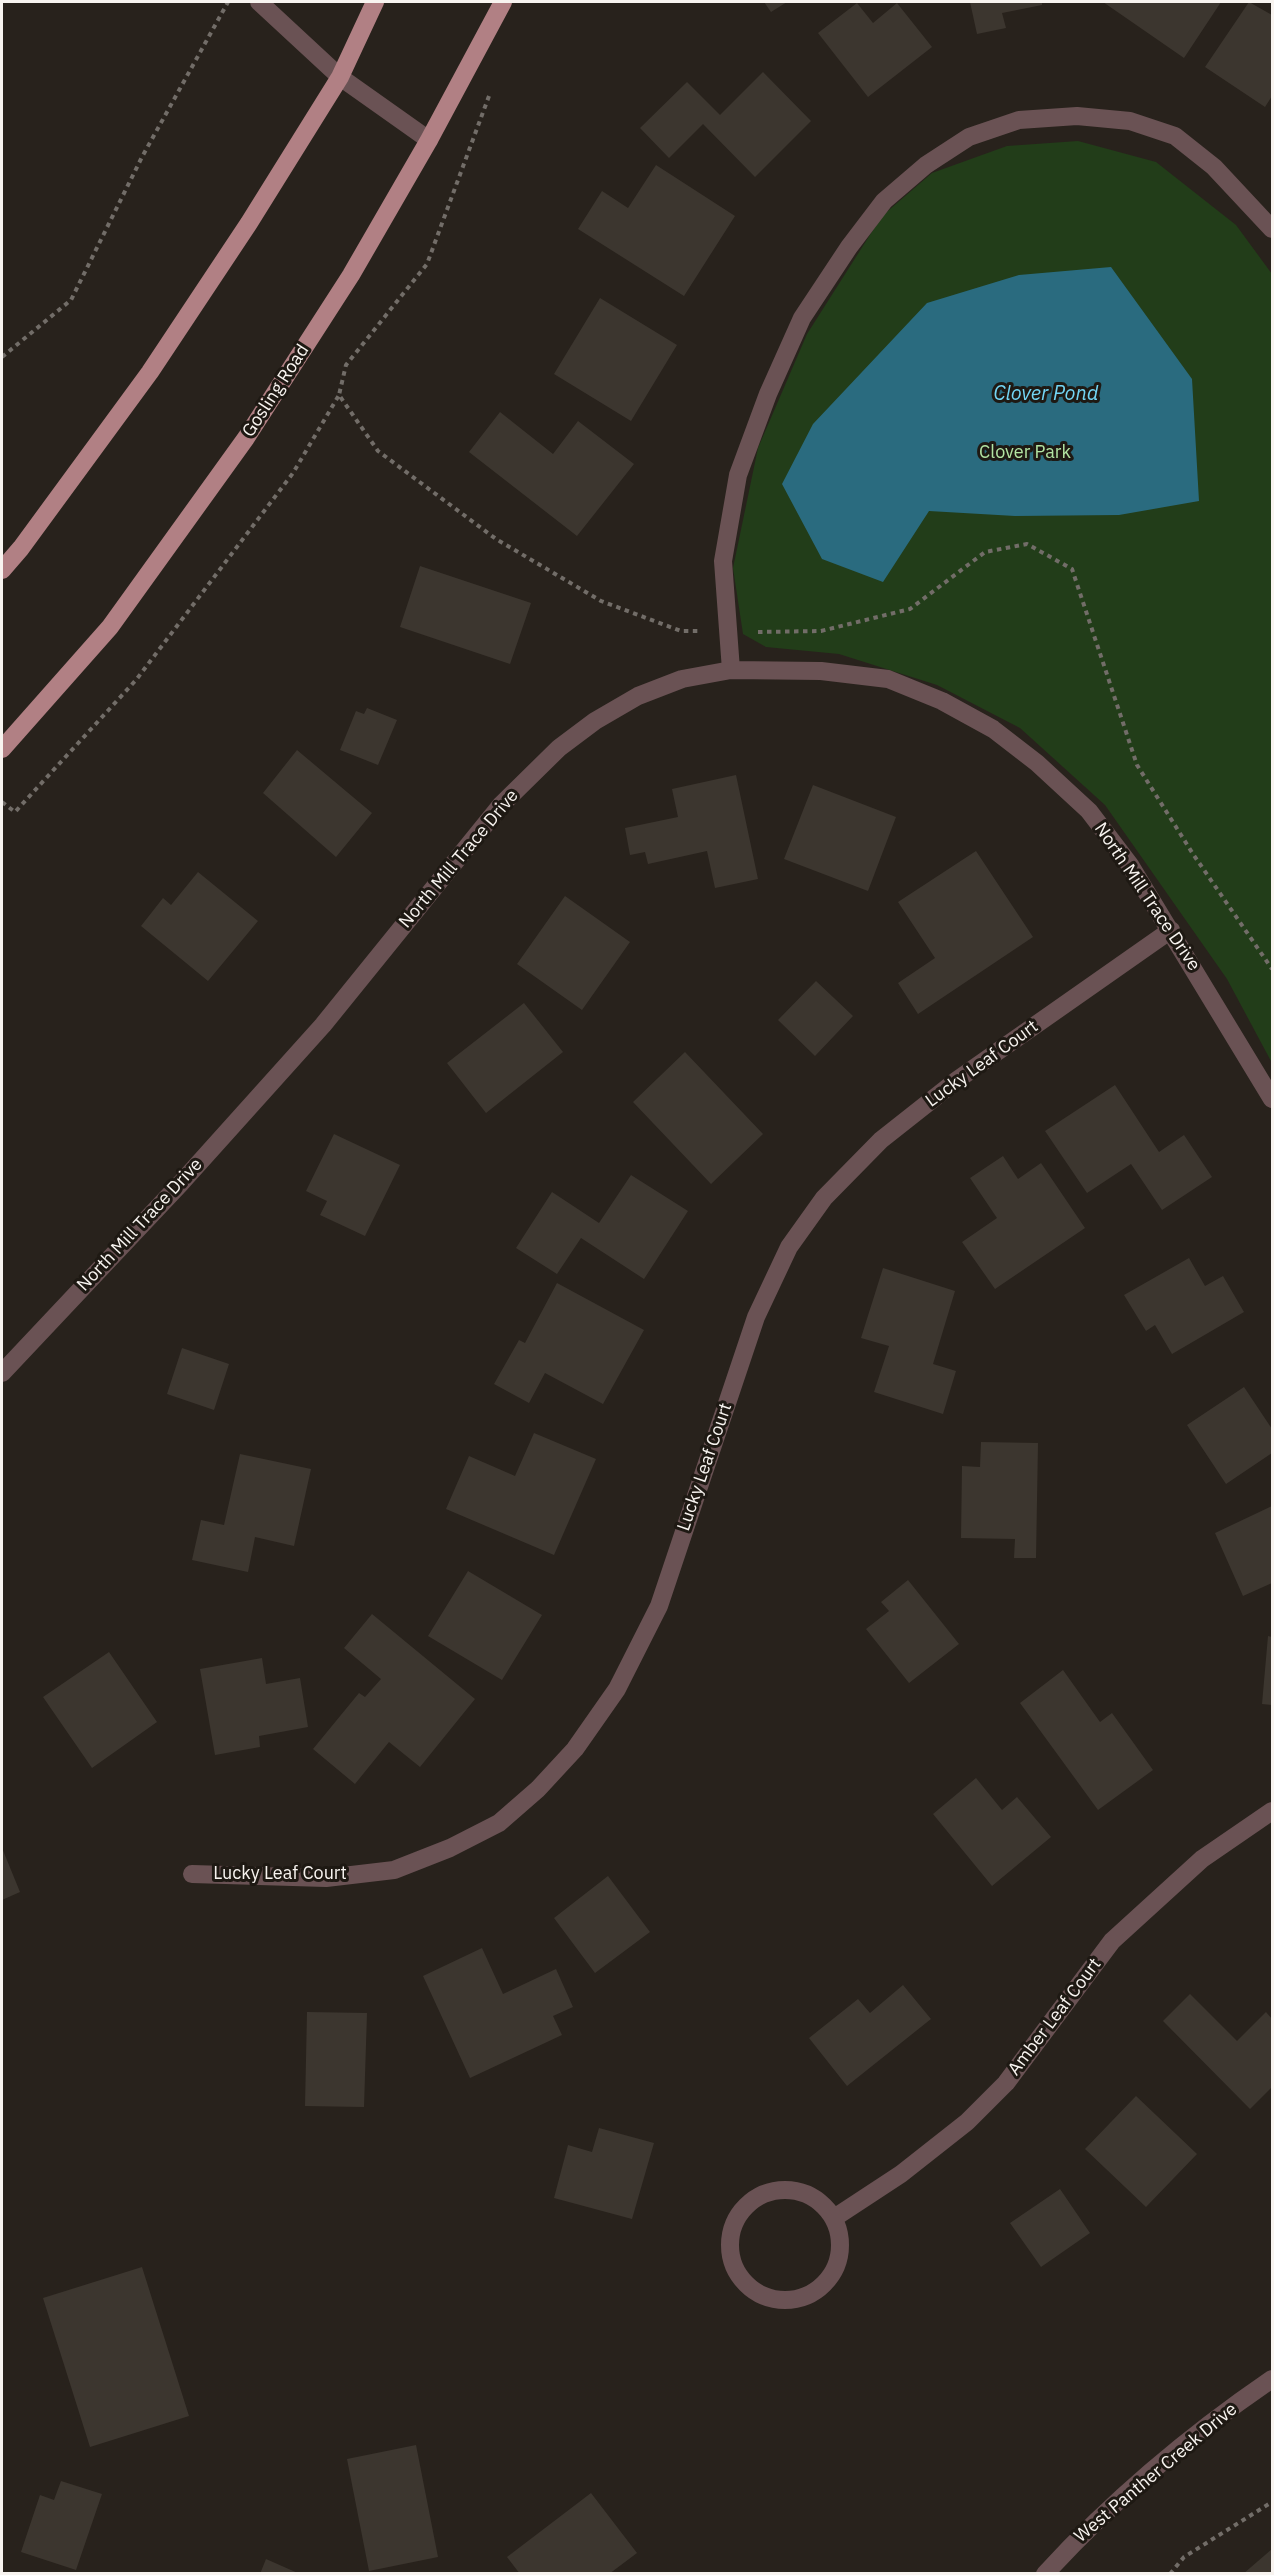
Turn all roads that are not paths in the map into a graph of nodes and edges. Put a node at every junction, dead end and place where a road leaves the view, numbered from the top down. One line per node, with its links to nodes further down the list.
1 (259, 2): 4 (street)
2 (375, 2): 4 (main road)
3 (503, 2): 5 (main road, Gosling Road)
4 (340, 77): 5 (street); 7 (main road)
5 (429, 140): 9 (main road, Gosling Road)
6 (1272, 229): 8 (street)
7 (2, 570)
8 (731, 670): 10 (street, North Mill Trace Drive); 12 (street, North Mill Trace Drive)
9 (2, 749)
10 (1171, 930): 11 (street, North Mill Trace Drive); 14 (street, Lucky Leaf Court)
11 (1272, 1099)
12 (2, 1373)
13 (1272, 1811): 15 (street, Amber Leaf Court)
14 (192, 1874)
15 (834, 2218): 15 (street)
16 (1272, 2379): 17 (street, West Panther Creek Drive)
17 (1045, 2574)

